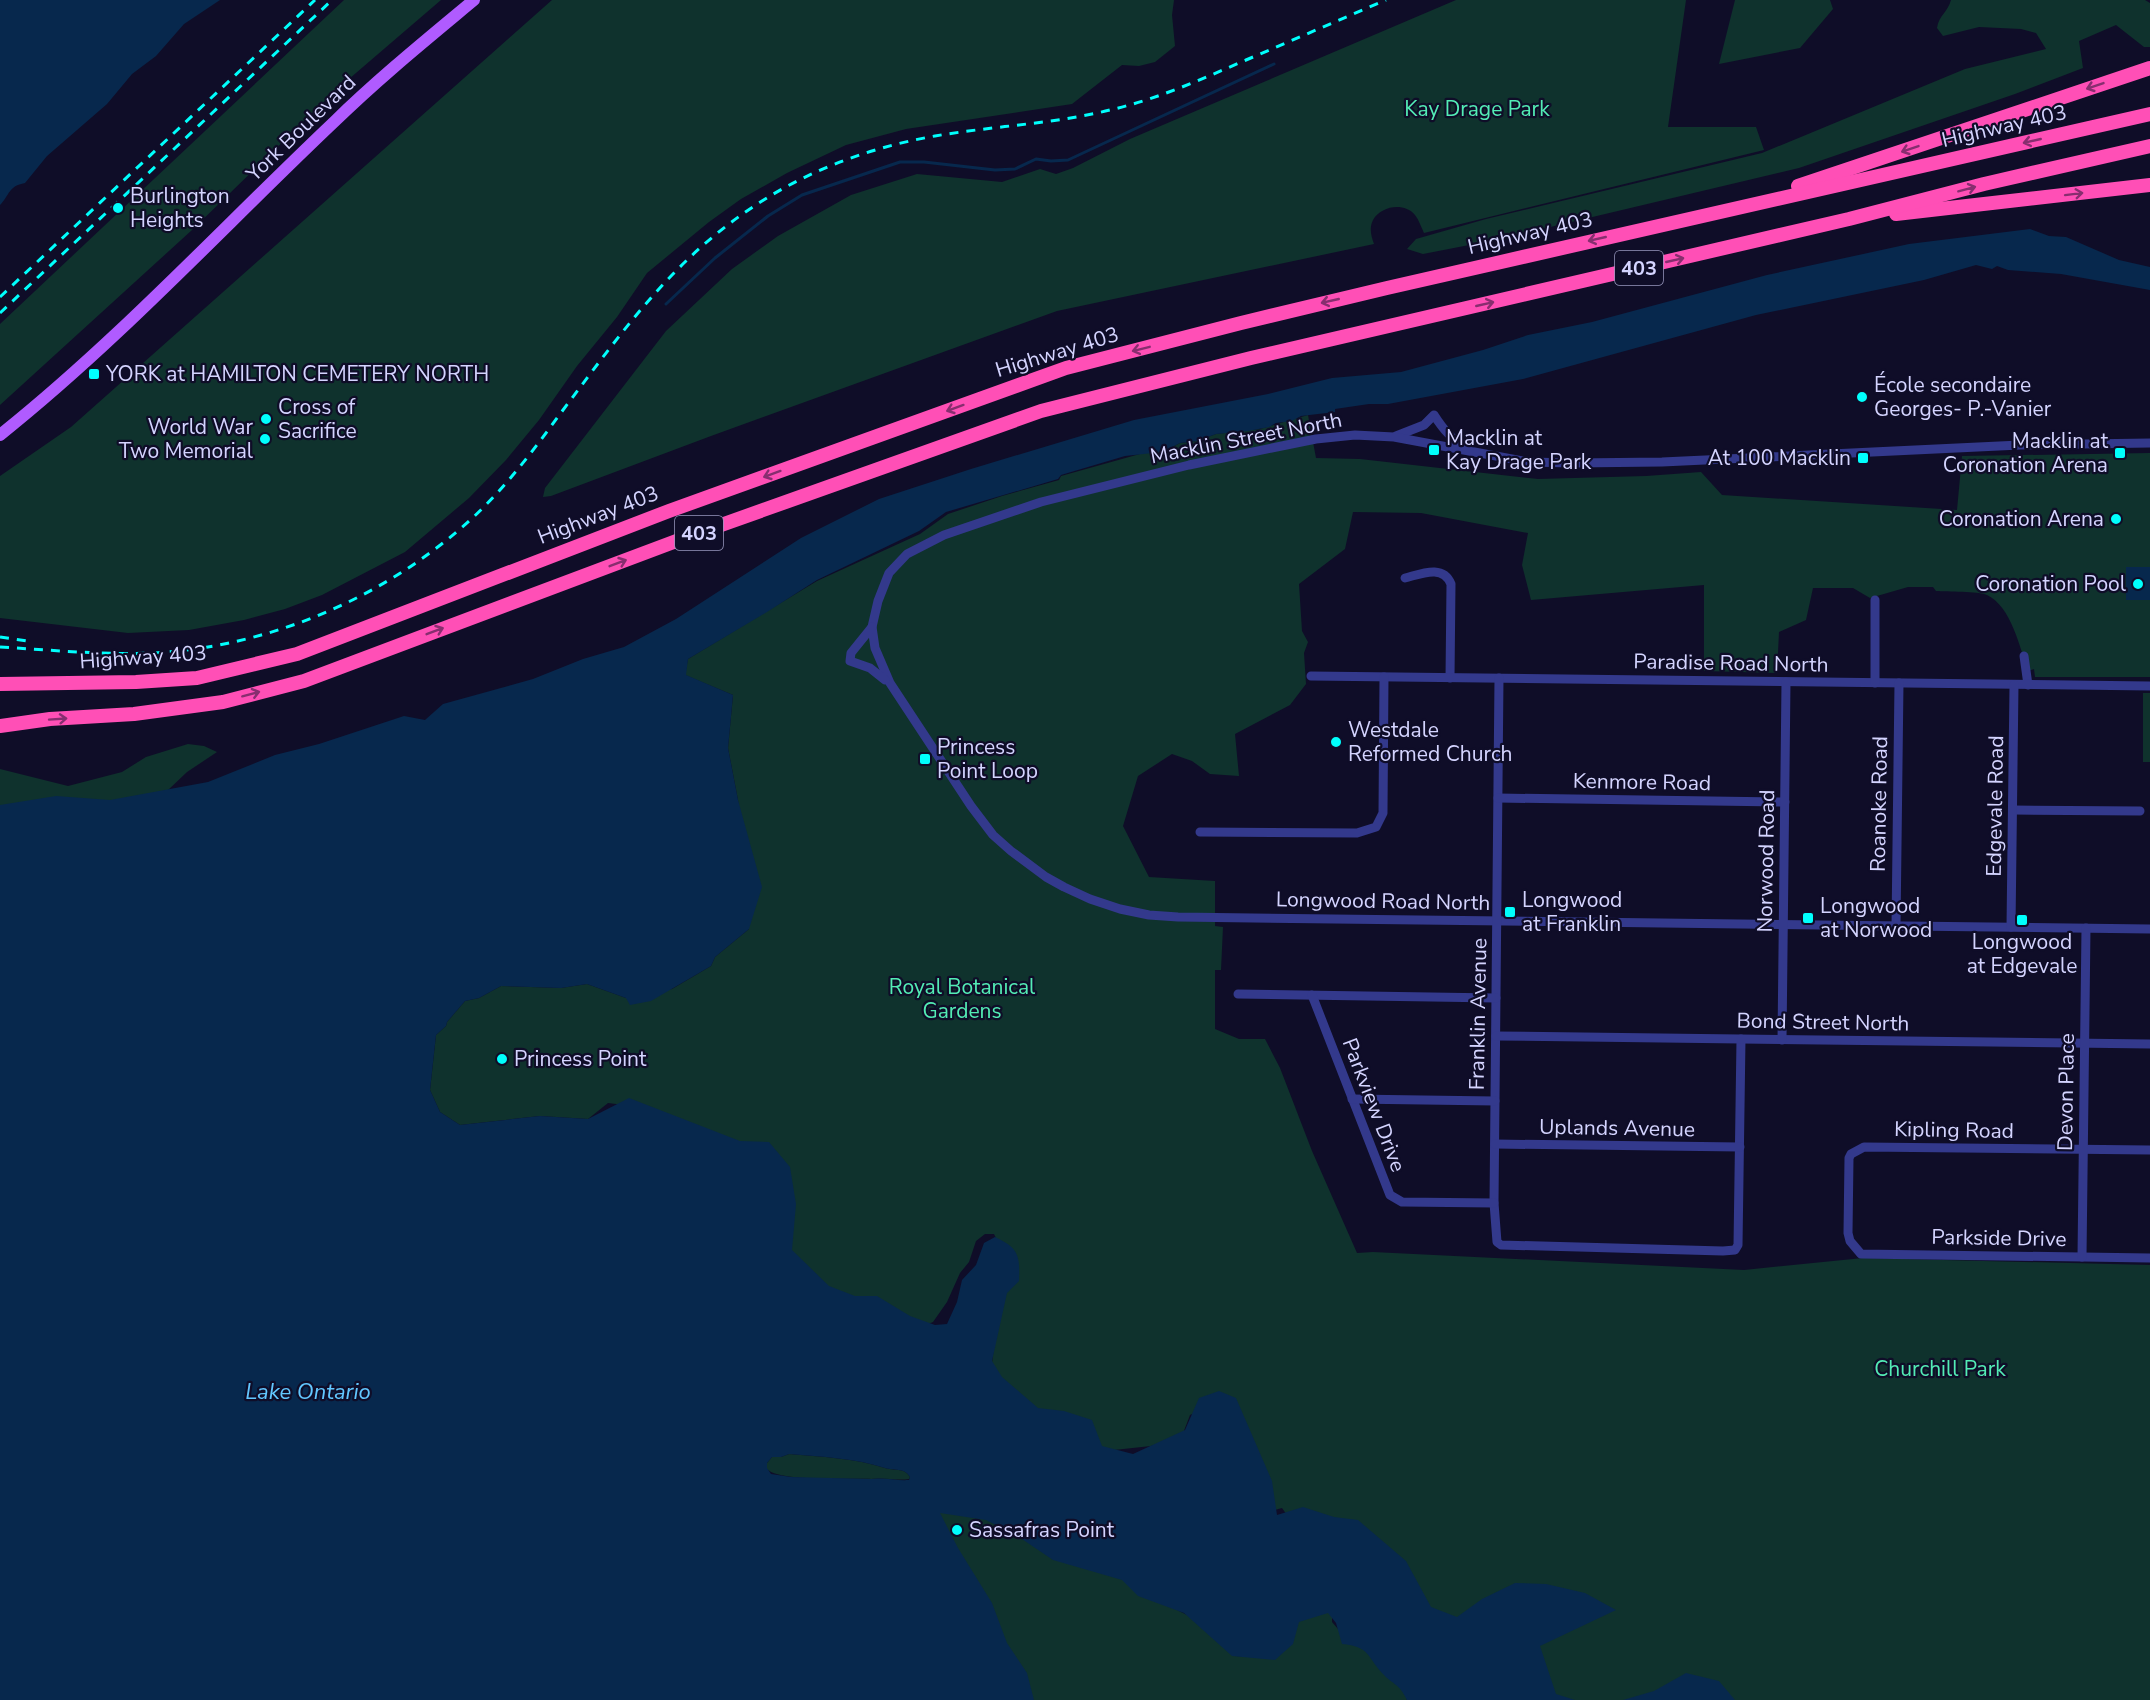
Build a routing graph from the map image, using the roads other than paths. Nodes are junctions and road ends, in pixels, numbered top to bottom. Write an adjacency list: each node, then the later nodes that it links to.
1 (474, 0): 8 (main road, York Boulevard)
2 (2150, 68): 6 (highway, one-way to 6)
3 (2150, 114): 6 (highway, Highway 403 / 403, one-way to 6)
4 (2150, 146): 7 (highway, 403, one-way to 4)
5 (2150, 185): 7 (highway, one-way to 5)
6 (1736, 207): 24 (highway, Highway 403 / 403, one-way to 24)
7 (1849, 219): 28 (highway, 403, one-way to 7)
8 (0, 435)
9 (1394, 437): 11 (street, Macklin Street North); 11 (street); 14 (street, Macklin Street North)
10 (2150, 443): 11 (street, Macklin Street North)
11 (1473, 452)
12 (1405, 578): 18 (street)
13 (1875, 600): 22 (street)
14 (873, 625): 21 (street, Longwood Road North); 21 (street)
15 (2024, 656): 26 (street)
16 (1311, 676): 17 (street, Paradise Road North)
17 (1384, 677): 18 (street, Paradise Road North); 33 (street)
18 (1450, 678): 19 (street, Paradise Road North)
19 (1499, 678): 20 (street, Paradise Road North); 29 (street, Franklin Avenue)
20 (1786, 682): 22 (street, Paradise Road North); 30 (street, Norwood Road)
21 (890, 683): 34 (street, Longwood Road North)
22 (1875, 683): 23 (street, Paradise Road North)
23 (1899, 683): 25 (street, Paradise Road North); 36 (street, Roanoke Road)
24 (0, 684)
25 (2014, 685): 26 (street, Paradise Road North); 31 (street, Edgevale Road)
26 (2028, 685): 27 (street, Paradise Road North)
27 (2150, 686)
28 (0, 726)
29 (1498, 798): 30 (street, Kenmore Road); 34 (street, Franklin Avenue)
30 (1785, 802): 35 (street, Norwood Road)
31 (2013, 810): 32 (street); 37 (street, Edgevale Road)
32 (2140, 811)
33 (1200, 832)
34 (1497, 921): 35 (street, Longwood Road North); 42 (street, Franklin Avenue)
35 (1784, 924): 36 (street, Longwood Road North); 45 (street, Norwood Road)
36 (1896, 926): 37 (street, Longwood Road North)
37 (2012, 927): 38 (street, Longwood Road North)
38 (2086, 928): 39 (street, Longwood Road North); 46 (street, Devon Place)
39 (2150, 929)
40 (1238, 994): 41 (street)
41 (1312, 995): 42 (street); 48 (street, Parkview Drive)
42 (1496, 998): 43 (street, Franklin Avenue)
43 (1496, 1036): 44 (street, Bond Street North); 49 (street, Franklin Avenue)
44 (1741, 1039): 45 (street, Bond Street North); 51 (street)
45 (1782, 1040): 46 (street, Bond Street North)
46 (2084, 1044): 47 (street, Bond Street North); 52 (street, Devon Place)
47 (2150, 1044)
48 (1352, 1099): 49 (street); 54 (street, Parkview Drive)
49 (1495, 1101): 50 (street, Franklin Avenue)
50 (1495, 1144): 51 (street, Uplands Avenue); 54 (street, Franklin Avenue)
51 (1740, 1147): 54 (street, Franklin Avenue)
52 (2083, 1150): 53 (street, Kipling Road); 55 (street, Kipling Road); 56 (street, Devon Place)
53 (2150, 1150)
54 (1494, 1203)
55 (1852, 1244): 56 (street, Parkside Drive)
56 (2082, 1257): 57 (street, Parkside Drive)
57 (2150, 1258)

